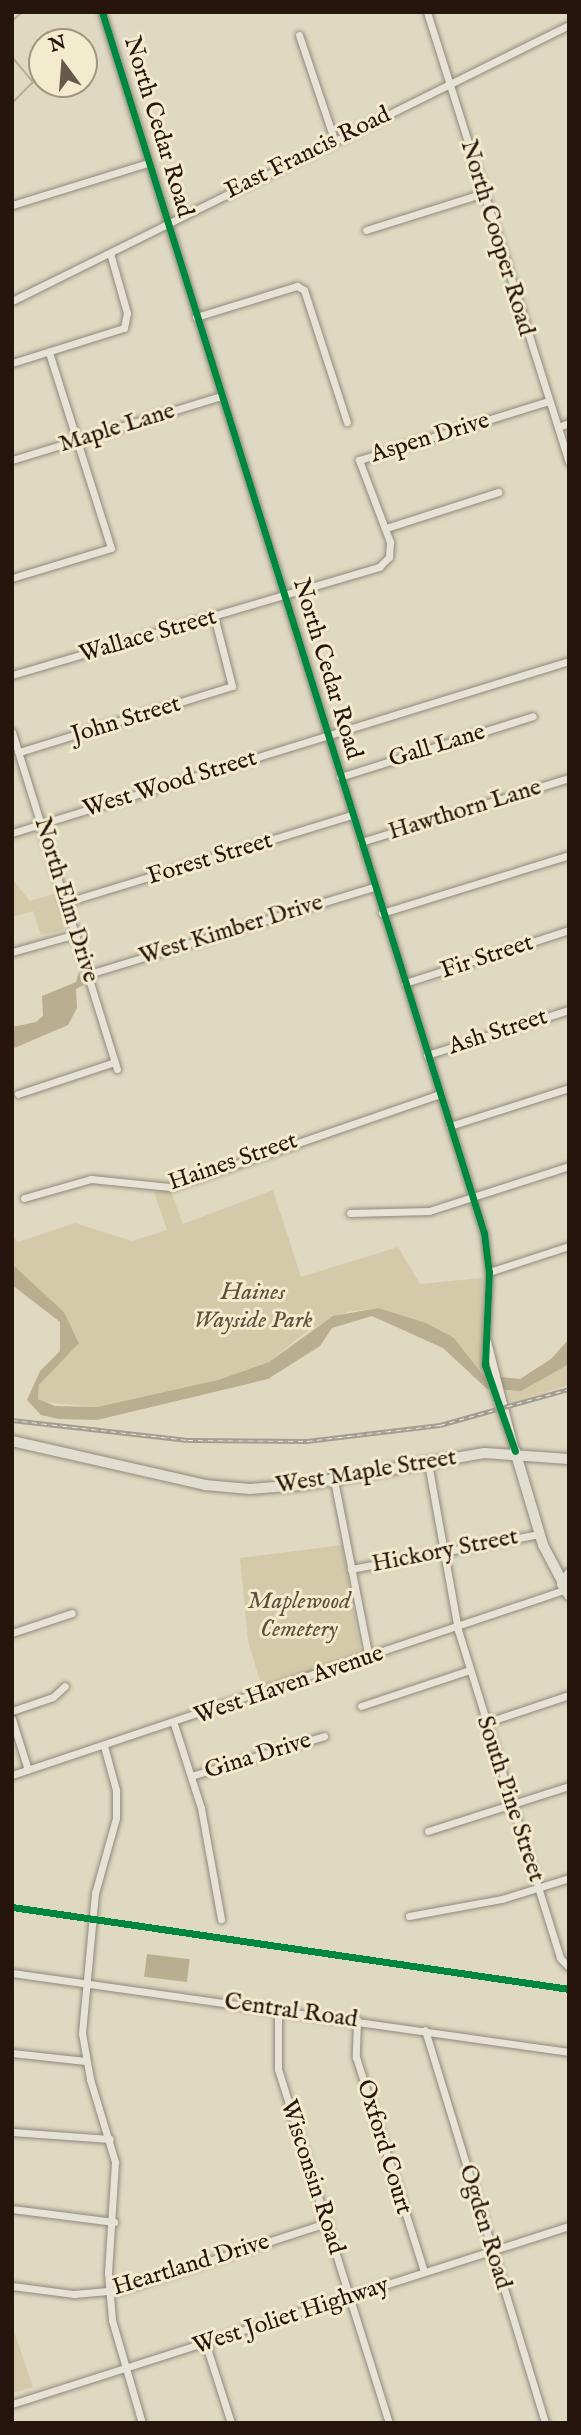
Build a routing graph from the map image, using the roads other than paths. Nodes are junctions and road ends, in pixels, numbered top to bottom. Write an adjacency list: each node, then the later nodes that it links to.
1 (102, 12): 7 (street, North Cedar Road)
2 (428, 12): 5 (street, North Cooper Road)
3 (569, 25): 5 (street, East Francis Road)
4 (299, 35): 6 (street)
5 (450, 83): 6 (street, East Francis Road); 8 (street, North Cooper Road)
6 (334, 139): 10 (street, East Francis Road)
7 (148, 163): 9 (street); 10 (street, North Cedar Road)
8 (484, 193): 11 (street); 18 (street, North Cooper Road)
9 (12, 205)
10 (167, 224): 12 (street, East Francis Road); 14 (street, North Cedar Road)
11 (366, 230)
12 (110, 253): 13 (street, East Francis Road); 15 (street)
13 (12, 301)
14 (196, 317): 17 (street, North Cedar Road); 19 (street)
15 (49, 352): 16 (street); 22 (street)
16 (12, 363)
17 (221, 396): 22 (street, Maple Lane); 28 (street, North Cedar Road)
18 (548, 401): 21 (street, North Cooper Road); 26 (street, Aspen Drive)
19 (347, 422)
20 (569, 423): 21 (street)
21 (558, 427): 24 (street, North Cooper Road)
22 (79, 440): 23 (street, Maple Lane); 27 (street)
23 (12, 460)
24 (569, 462)
25 (498, 492): 26 (street)
26 (386, 528): 28 (street, Aspen Drive)
27 (12, 578)
28 (284, 595): 29 (street, Wallace Street); 34 (street, North Cedar Road)
29 (214, 616): 31 (street, Wallace Street); 35 (street, John Street)
30 (569, 661): 34 (street, West Wood Street)
31 (12, 675)
32 (533, 716): 36 (street, Gall Lane)
33 (12, 732): 35 (street, North Elm Drive)
34 (327, 733): 36 (street, North Cedar Road); 39 (street, West Wood Street)
35 (19, 752): 39 (street, North Elm Drive)
36 (340, 777): 38 (street, North Cedar Road)
37 (569, 778): 41 (street, Hawthorn Lane)
38 (352, 815): 41 (street, North Cedar Road); 44 (street, Forest Street)
39 (42, 824): 40 (street, West Wood Street); 44 (street, North Elm Drive)
40 (12, 832)
41 (361, 842): 43 (street, North Cedar Road)
42 (569, 855): 45 (street)
43 (374, 887): 45 (street, North Cedar Road); 49 (street, West Kimber Drive)
44 (67, 902): 47 (street, North Elm Drive)
45 (382, 913): 50 (street, North Cedar Road)
46 (569, 930): 50 (street, Fir Street)
47 (76, 933): 48 (street); 49 (street, North Elm Drive)
48 (12, 952)
49 (89, 974): 54 (street, North Elm Drive)
50 (405, 983): 52 (street, North Cedar Road)
51 (569, 1010): 52 (street, Ash Street)
52 (427, 1055): 55 (street, North Cedar Road)
53 (569, 1088): 56 (street)
54 (18, 1094)
55 (440, 1094): 56 (street, North Cedar Road); 59 (street, Haines Street)
56 (450, 1126): 58 (street, North Cedar Road)
57 (569, 1166): 58 (street)
58 (472, 1196): 60 (street); 62 (street, North Cedar Road)
59 (24, 1198)
60 (350, 1213)
61 (569, 1246): 62 (street)
62 (489, 1272): 64 (street, North Cedar Road)
63 (12, 1441): 67 (main road, West Maple Street)
64 (514, 1451): 65 (main road, West Maple Street); 66 (main road, West Maple Street); 68 (main road, North Cedar Road)
65 (569, 1459)
66 (428, 1464): 67 (main road, West Maple Street); 69 (street, South Pine Street)
67 (334, 1480): 70 (street)
68 (539, 1534): 69 (street, Hickory Street); 71 (main road, North Cedar Road)
69 (442, 1552): 70 (street, Hickory Street); 73 (street, South Pine Street)
70 (351, 1569): 75 (street)
71 (567, 1583): 73 (street, West Haven Avenue)
72 (72, 1613): 74 (street)
73 (458, 1630): 75 (street, West Haven Avenue); 76 (street, South Pine Street)
74 (12, 1633)
75 (369, 1658): 83 (street, West Haven Avenue)
76 (470, 1670): 79 (street); 82 (street, South Pine Street)
77 (65, 1686): 80 (street)
78 (569, 1695): 82 (street)
79 (360, 1706)
80 (12, 1711)
81 (12, 1719): 86 (street)
82 (485, 1723): 90 (street, South Pine Street)
83 (174, 1724): 85 (street, West Haven Avenue); 88 (street)
84 (324, 1735): 88 (street, Gina Drive)
85 (104, 1746): 86 (street, West Haven Avenue); 98 (street)
86 (28, 1770): 87 (street, West Haven Avenue)
87 (12, 1775)
88 (191, 1776): 95 (street)
89 (569, 1787): 90 (street)
90 (513, 1806): 91 (street); 93 (street, South Pine Street)
91 (428, 1831)
92 (569, 1878): 93 (street)
93 (538, 1888): 94 (street); 96 (street, South Pine Street)
94 (409, 1916)
95 (221, 1919)
96 (567, 1966)
97 (12, 1973): 98 (street, Central Road)
98 (83, 1983): 99 (street, Central Road); 104 (street)
99 (278, 2010): 100 (street, Central Road); 109 (street, Wisconsin Road)
100 (357, 2020): 101 (street, Central Road); 112 (street, Oxford Court)
101 (425, 2031): 102 (street, Central Road); 111 (street, Ogden Road)
102 (569, 2052)
103 (12, 2053): 104 (street)
104 (86, 2061): 106 (street)
105 (12, 2132): 106 (street)
106 (110, 2139): 108 (street)
107 (12, 2209): 108 (street)
108 (114, 2222): 114 (street)
109 (327, 2223): 114 (street, Heartland Drive); 115 (street, Wisconsin Road)
110 (569, 2227): 111 (street, West Joliet Highway)
111 (492, 2250): 112 (street, West Joliet Highway); 122 (street, Ogden Road)
112 (424, 2273): 115 (street, West Joliet Highway)
113 (12, 2286): 114 (street, Heartland Drive)
114 (108, 2292): 117 (street)
115 (350, 2297): 116 (street, West Joliet Highway); 121 (street, Wisconsin Road)
116 (206, 2345): 117 (street, West Joliet Highway); 120 (street)
117 (126, 2369): 118 (street, West Joliet Highway); 119 (street)
118 (12, 2404)
119 (142, 2423)
120 (230, 2423)
121 (388, 2423)
122 (545, 2423)

